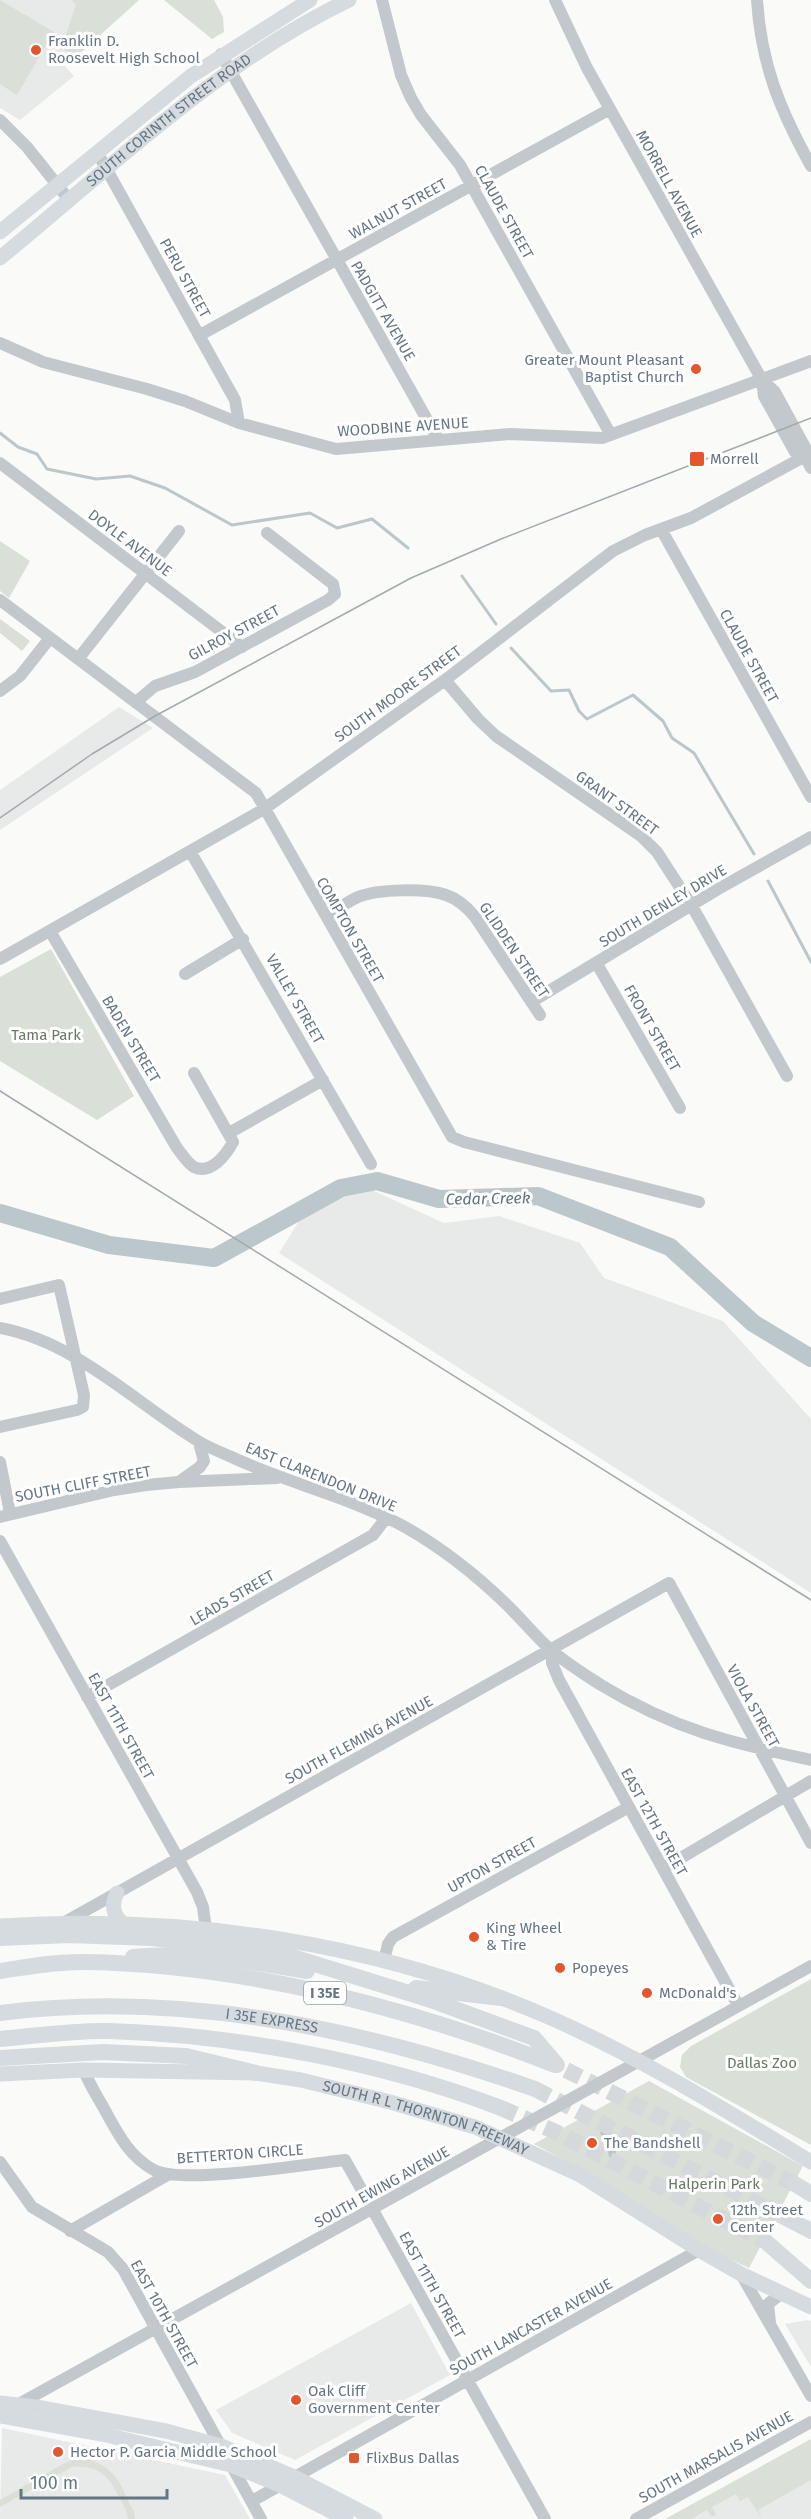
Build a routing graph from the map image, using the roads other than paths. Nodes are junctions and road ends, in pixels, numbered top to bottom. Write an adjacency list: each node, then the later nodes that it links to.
1 (310, 0): 6 (main road, SOUTH CORINTH STREET ROAD)
2 (382, 0): 14 (street, CLAUDE STREET)
3 (555, 0): 8 (street, MORRELL AVENUE)
4 (757, 0): 11 (street)
5 (342, 2): 7 (main road, SOUTH CORINTH STREET ROAD)
6 (221, 54): 7 (street, PADGITT AVENUE); 10 (main road, SOUTH CORINTH STREET ROAD)
7 (231, 72): 12 (main road, SOUTH CORINTH STREET ROAD); 18 (street, PADGITT AVENUE)
8 (610, 109): 14 (street, WALNUT STREET); 22 (street, MORRELL AVENUE)
9 (0, 120): 13 (street)
10 (97, 152): 12 (street, PERU STREET); 13 (main road, SOUTH CORINTH STREET ROAD)
11 (811, 166)
12 (108, 169): 15 (main road, SOUTH CORINTH STREET ROAD); 19 (street, PERU STREET)
13 (57, 184): 15 (street); 16 (main road, SOUTH CORINTH STREET ROAD)
14 (472, 185): 18 (street, WALNUT STREET); 24 (street, CLAUDE STREET)
15 (70, 201): 17 (main road, SOUTH CORINTH STREET ROAD)
16 (0, 232)
17 (0, 258)
18 (336, 260): 19 (street, WALNUT STREET); 25 (street, PADGITT AVENUE)
19 (200, 336): 23 (street, PERU STREET)
20 (0, 343): 23 (street, WOODBINE AVENUE)
21 (811, 361): 22 (street, WOODBINE AVENUE)
22 (762, 380): 24 (street, WOODBINE AVENUE); 26 (street, MORRELL AVENUE)
23 (239, 423): 25 (street, WOODBINE AVENUE)
24 (611, 435): 25 (street, WOODBINE AVENUE)
25 (438, 439)
26 (808, 454): 28 (street, MORRELL AVENUE); 29 (street, SOUTH MOORE STREET)
27 (0, 463): 32 (street, DOYLE AVENUE)
28 (811, 468)
29 (661, 530): 37 (street, SOUTH MOORE STREET); 40 (street, CLAUDE STREET)
30 (179, 531): 32 (street)
31 (267, 533): 35 (street, GILROY STREET)
32 (147, 574): 35 (street, DOYLE AVENUE); 36 (street)
33 (0, 600): 34 (street, COMPTON STREET)
34 (50, 638): 36 (street, COMPTON STREET); 38 (street)
35 (242, 647): 39 (street, GILROY STREET)
36 (78, 659): 39 (street, COMPTON STREET)
37 (445, 680): 41 (street, SOUTH MOORE STREET); 44 (street, GRANT STREET)
38 (0, 691)
39 (137, 701): 41 (street, COMPTON STREET)
40 (811, 797)
41 (264, 808): 43 (street, SOUTH MOORE STREET); 45 (street, COMPTON STREET)
42 (811, 837): 44 (street, SOUTH DENLEY DRIVE)
43 (190, 850): 46 (street, SOUTH MOORE STREET); 47 (street, VALLEY STREET)
44 (692, 906): 49 (street, SOUTH DENLEY DRIVE); 54 (street, GRANT STREET)
45 (326, 916): 51 (street, GLIDDEN STREET); 59 (street, COMPTON STREET)
46 (50, 931): 48 (street, SOUTH MOORE STREET); 57 (street, BADEN STREET)
47 (243, 939): 50 (street); 55 (street, VALLEY STREET)
48 (0, 959)
49 (597, 964): 51 (street, SOUTH DENLEY DRIVE); 56 (street, FRONT STREET)
50 (185, 974)
51 (531, 1002): 52 (street, GLIDDEN STREET)
52 (540, 1015)
53 (194, 1073): 57 (street)
54 (787, 1076)
55 (323, 1080): 57 (street); 58 (street, VALLEY STREET)
56 (680, 1108)
57 (231, 1137)
58 (371, 1164)
59 (699, 1202)
60 (0, 1299): 62 (street)
61 (0, 1328): 62 (street, EAST CLARENDON DRIVE)
62 (76, 1358): 63 (street); 64 (street, EAST CLARENDON DRIVE)
63 (0, 1427)
64 (200, 1443): 66 (street, EAST CLARENDON DRIVE); 67 (street)
65 (0, 1462): 68 (street)
66 (280, 1478): 67 (street, SOUTH CLIFF STREET); 69 (street, EAST CLARENDON DRIVE)
67 (179, 1482): 68 (street, SOUTH CLIFF STREET)
68 (5, 1515)
69 (386, 1518): 72 (street, EAST CLARENDON DRIVE); 73 (street, LEADS STREET)
70 (0, 1540): 73 (street, EAST 11TH STREET)
71 (669, 1583): 72 (street, SOUTH FLEMING AVENUE); 74 (street, VIOLA STREET)
72 (552, 1650): 74 (street, EAST CLARENDON DRIVE); 78 (street, EAST 12TH STREET); 80 (street, SOUTH FLEMING AVENUE)
73 (87, 1697): 80 (street, EAST 11TH STREET)
74 (759, 1749): 75 (street, EAST CLARENDON DRIVE); 77 (street, VIOLA STREET)
75 (811, 1761)
76 (811, 1781): 77 (street)
77 (786, 1797): 79 (street, VIOLA STREET); 81 (street)
78 (628, 1807): 81 (street, EAST 12TH STREET); 88 (street, UPTON STREET)
79 (811, 1843)
80 (177, 1858): 82 (street, SOUTH FLEMING AVENUE); 86 (street, EAST 11TH STREET)
81 (664, 1868): 93 (street, EAST 12TH STREET)
82 (117, 1893): 83 (street, SOUTH FLEMING AVENUE); 85 (main road)
83 (65, 1922): 84 (main road); 85 (main road)
84 (0, 1926)
85 (126, 1926): 86 (main road)
86 (206, 1930): 88 (main road)
87 (0, 1938): 89 (highway, I 35E)
88 (384, 1961): 92 (main road)
89 (84, 1962): 91 (highway, I 35E); 92 (highway)
90 (811, 1966): 93 (street, SOUTH EWING AVENUE)
91 (0, 1971)
92 (501, 1998): 97 (main road)
93 (738, 2005): 97 (street, SOUTH EWING AVENUE)
94 (0, 2013): 101 (highway, I 35E EXPRESS)
95 (0, 2039): 102 (highway, SOUTH R L THORNTON FREEWAY)
96 (0, 2058): 99 (highway)
97 (639, 2061): 103 (street, SOUTH EWING AVENUE); 106 (main road)
98 (84, 2070): 99 (main road, SOUTH R L THORNTON FREEWAY); 100 (main road, SOUTH R L THORNTON FREEWAY); 107 (street, BETTERTON CIRCLE)
99 (256, 2073): 103 (main road, SOUTH R L THORNTON FREEWAY)
100 (0, 2074)
101 (535, 2089)
102 (501, 2108)
103 (501, 2137): 110 (street, SOUTH EWING AVENUE); 114 (main road, SOUTH R L THORNTON FREEWAY)
104 (345, 2160): 107 (street, BETTERTON CIRCLE); 110 (street, EAST 11TH STREET)
105 (0, 2162): 112 (street, EAST 10TH STREET)
106 (811, 2162)
107 (169, 2174): 112 (street)
108 (795, 2184): 109 (highway)
109 (811, 2194)
110 (373, 2209): 121 (street, SOUTH EWING AVENUE); 122 (street, EAST 11TH STREET)
111 (780, 2215): 113 (highway)
112 (70, 2231): 121 (street, EAST 10TH STREET)
113 (811, 2231)
114 (699, 2250): 116 (main road, SOUTH R L THORNTON FREEWAY); 122 (street, SOUTH LANCASTER AVENUE)
115 (811, 2266): 117 (highway)
116 (741, 2274): 118 (main road, SOUTH R L THORNTON FREEWAY); 120 (street)
117 (811, 2281)
118 (782, 2293): 119 (main road, SOUTH R L THORNTON FREEWAY); 120 (street)
119 (811, 2307)
120 (771, 2324): 123 (street)
121 (156, 2329): 125 (street, SOUTH EWING AVENUE); 129 (street, EAST 10TH STREET)
122 (467, 2380): 131 (street, SOUTH LANCASTER AVENUE); 137 (street, EAST 11TH STREET)
123 (811, 2396)
124 (0, 2403): 125 (main road)
125 (19, 2404): 126 (street, SOUTH EWING AVENUE); 128 (main road)
126 (0, 2415): 128 (main road)
127 (811, 2422): 138 (street, SOUTH MARSALIS AVENUE)
128 (103, 2426): 129 (main road); 130 (main road)
129 (220, 2446): 130 (street, EAST 10TH STREET); 131 (main road)
130 (231, 2464): 132 (main road); 133 (street, EAST 10TH STREET)
131 (294, 2477): 132 (street, SOUTH LANCASTER AVENUE); 136 (main road)
132 (280, 2485): 133 (street, SOUTH LANCASTER AVENUE); 135 (main road)
133 (252, 2501): 134 (street, EAST 10TH STREET)
134 (261, 2519)
135 (346, 2519)
136 (375, 2519)
137 (545, 2519)
138 (636, 2519)

